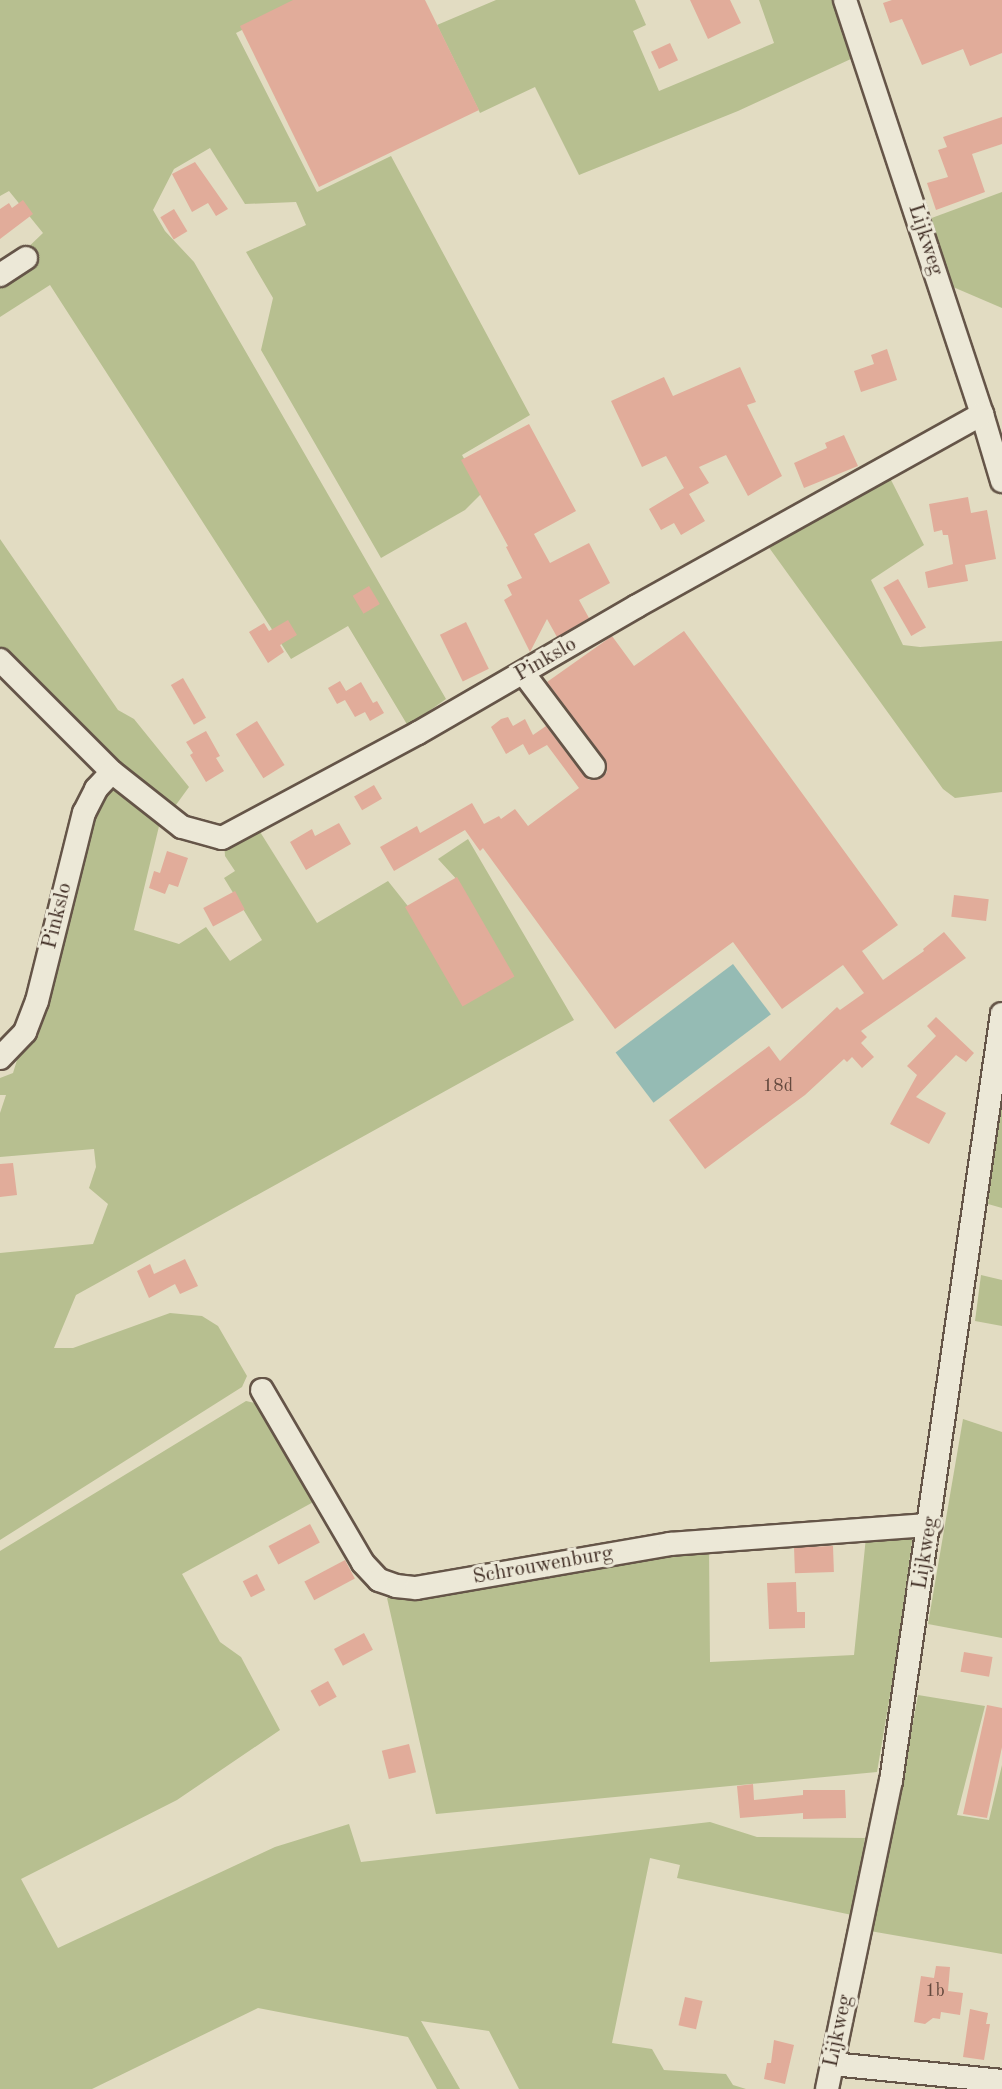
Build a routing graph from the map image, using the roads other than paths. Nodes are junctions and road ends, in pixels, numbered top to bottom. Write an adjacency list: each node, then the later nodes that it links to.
1 (845, 0): 4 (street, Lijkweg)
2 (27, 258): 3 (street)
3 (0, 275)
4 (982, 414): 5 (street, Lijkweg); 7 (street, Pinkslo)
5 (1002, 481)
6 (0, 660): 9 (street, Pinkslo)
7 (524, 674): 8 (street); 9 (street, Pinkslo)
8 (594, 767)
9 (112, 771): 11 (street, Pinkslo)
10 (1002, 1014): 13 (street, Lijkweg)
11 (0, 1058)
12 (262, 1390): 13 (street, Schrouwenburg)
13 (930, 1525): 14 (street, Lijkweg)
14 (832, 2064): 15 (street); 16 (street, Lijkweg)
15 (1002, 2081)
16 (827, 2089)

